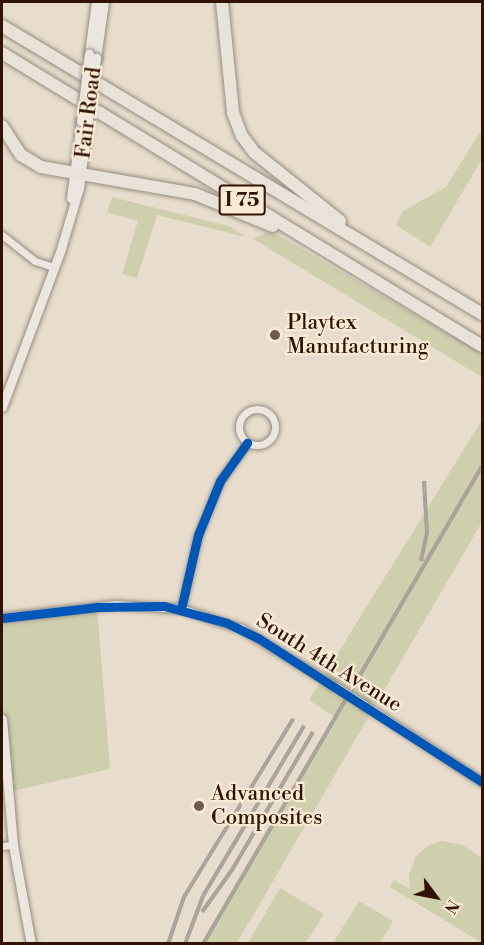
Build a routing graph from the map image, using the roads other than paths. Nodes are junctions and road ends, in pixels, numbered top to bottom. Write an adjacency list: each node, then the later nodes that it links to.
1 (96, 2): 6 (main road, Fair Road)
2 (104, 2): 6 (main road, Fair Road)
3 (222, 2): 11 (highway)
4 (2, 26): 11 (highway, I 75)
5 (2, 53): 12 (highway, I 75)
6 (92, 55): 8 (main road, Fair Road, bridge)
7 (2, 126): 8 (highway)
8 (78, 173): 10 (main road, Fair Road); 12 (highway)
9 (2, 235): 10 (street)
10 (54, 267): 15 (main road, Fair Road)
11 (417, 275): 13 (highway, I 75)
12 (382, 285): 14 (highway, I 75)
13 (483, 314)
14 (483, 346)
15 (2, 407)
16 (247, 443): 16 (street); 17 (street)
17 (181, 609): 18 (street, South 4th Avenue); 20 (street, South 4th Avenue, bridge)
18 (2, 618)
19 (2, 719): 21 (main road)
20 (483, 782)
21 (14, 844): 22 (street); 23 (main road)
22 (2, 846)
23 (31, 944)

